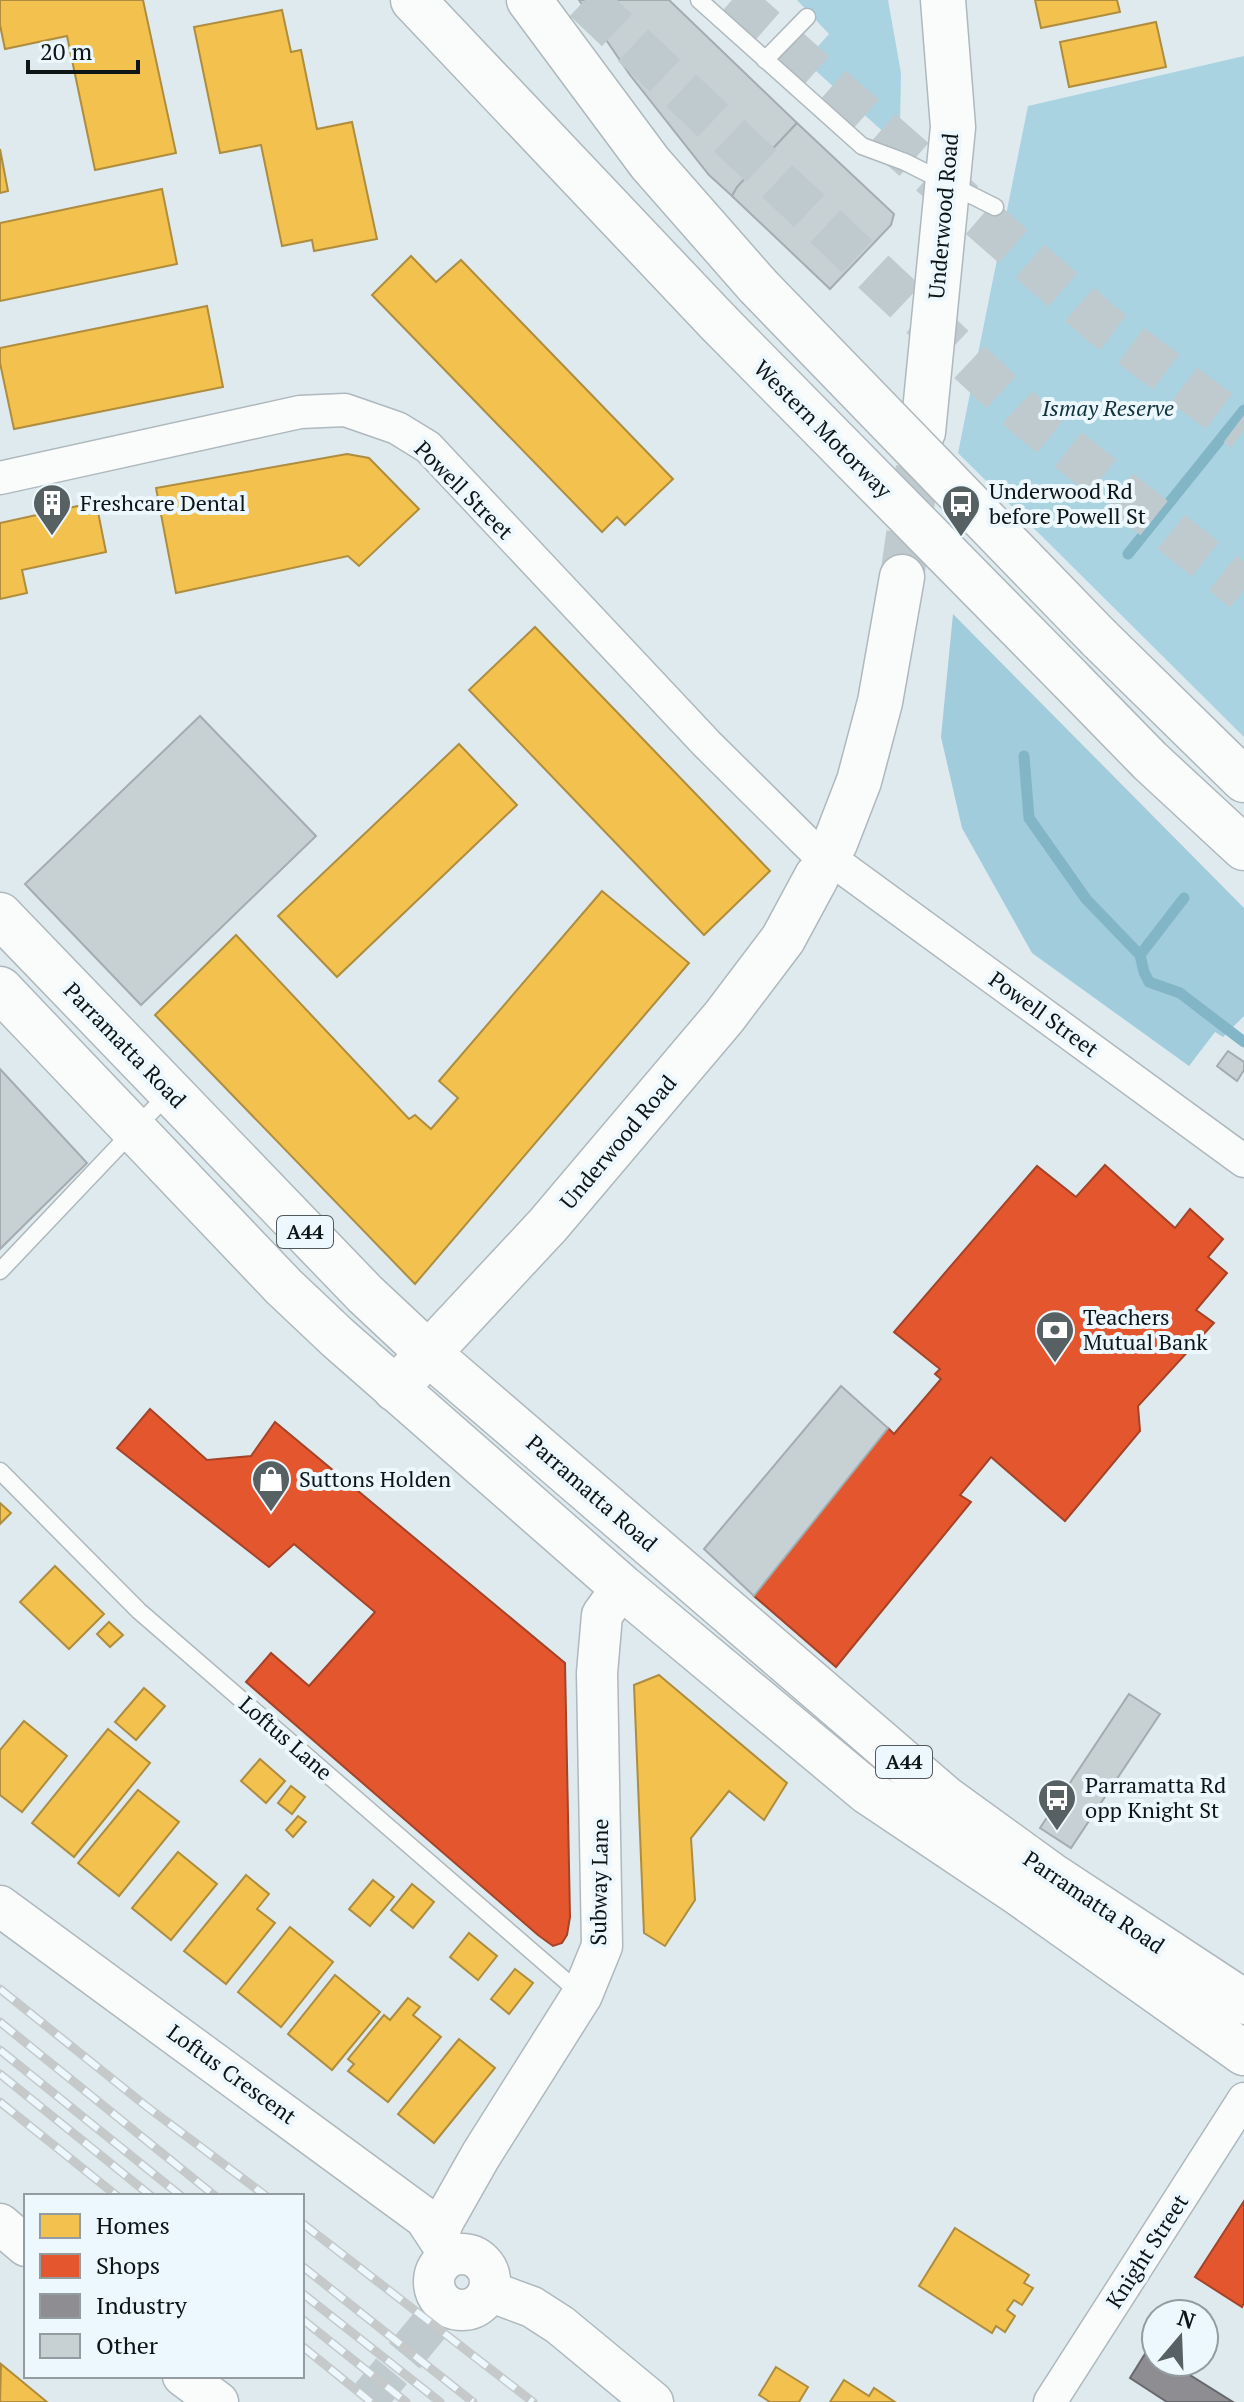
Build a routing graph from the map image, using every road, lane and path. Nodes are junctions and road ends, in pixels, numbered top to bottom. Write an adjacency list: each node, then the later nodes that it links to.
1 (413, 0): 13 (main road, Western Motorway, bridge)
2 (529, 0): 12 (main road, bridge)
3 (699, 0): 6 (lane)
4 (943, 0): 7 (main road, Underwood Road)
5 (807, 17): 6 (lane)
6 (765, 60): 7 (lane)
7 (949, 185): 8 (lane); 9 (main road, Underwood Road)
8 (995, 207)
9 (923, 432)
10 (0, 478): 14 (street, Powell Street)
11 (902, 577): 14 (main road, Underwood Road)
12 (1244, 780)
13 (1244, 848)
14 (827, 859): 19 (street, Powell Street); 21 (main road, Underwood Road)
15 (0, 915): 17 (main road, Parramatta Road / A44)
16 (0, 989): 18 (main road, Parramatta Road / A44)
17 (171, 1091): 18 (lane); 21 (main road, Parramatta Road / A44)
18 (132, 1129): 20 (lane); 22 (main road, Parramatta Road / A44)
19 (1244, 1161)
20 (0, 1271)
21 (428, 1353): 22 (main road, Underwood Road); 27 (main road, Parramatta Road / A44)
22 (395, 1389): 24 (main road, Parramatta Road / A44)
23 (0, 1471): 26 (lane, Loftus Lane)
24 (622, 1587): 26 (street, Subway Lane); 28 (main road, Parramatta Road / A44)
25 (0, 1906): 32 (street, Loftus Crescent)
26 (582, 1995): 32 (street, Subway Lane)
27 (1244, 2002)
28 (1244, 2053)
29 (1244, 2099): 37 (street, Knight Street)
30 (0, 2224): 31 (street)
31 (24, 2244)
32 (444, 2246): 33 (street); 33 (street)
33 (489, 2291): 36 (street)
34 (186, 2378): 35 (street)
35 (218, 2402)
36 (653, 2402)
37 (1050, 2402)

